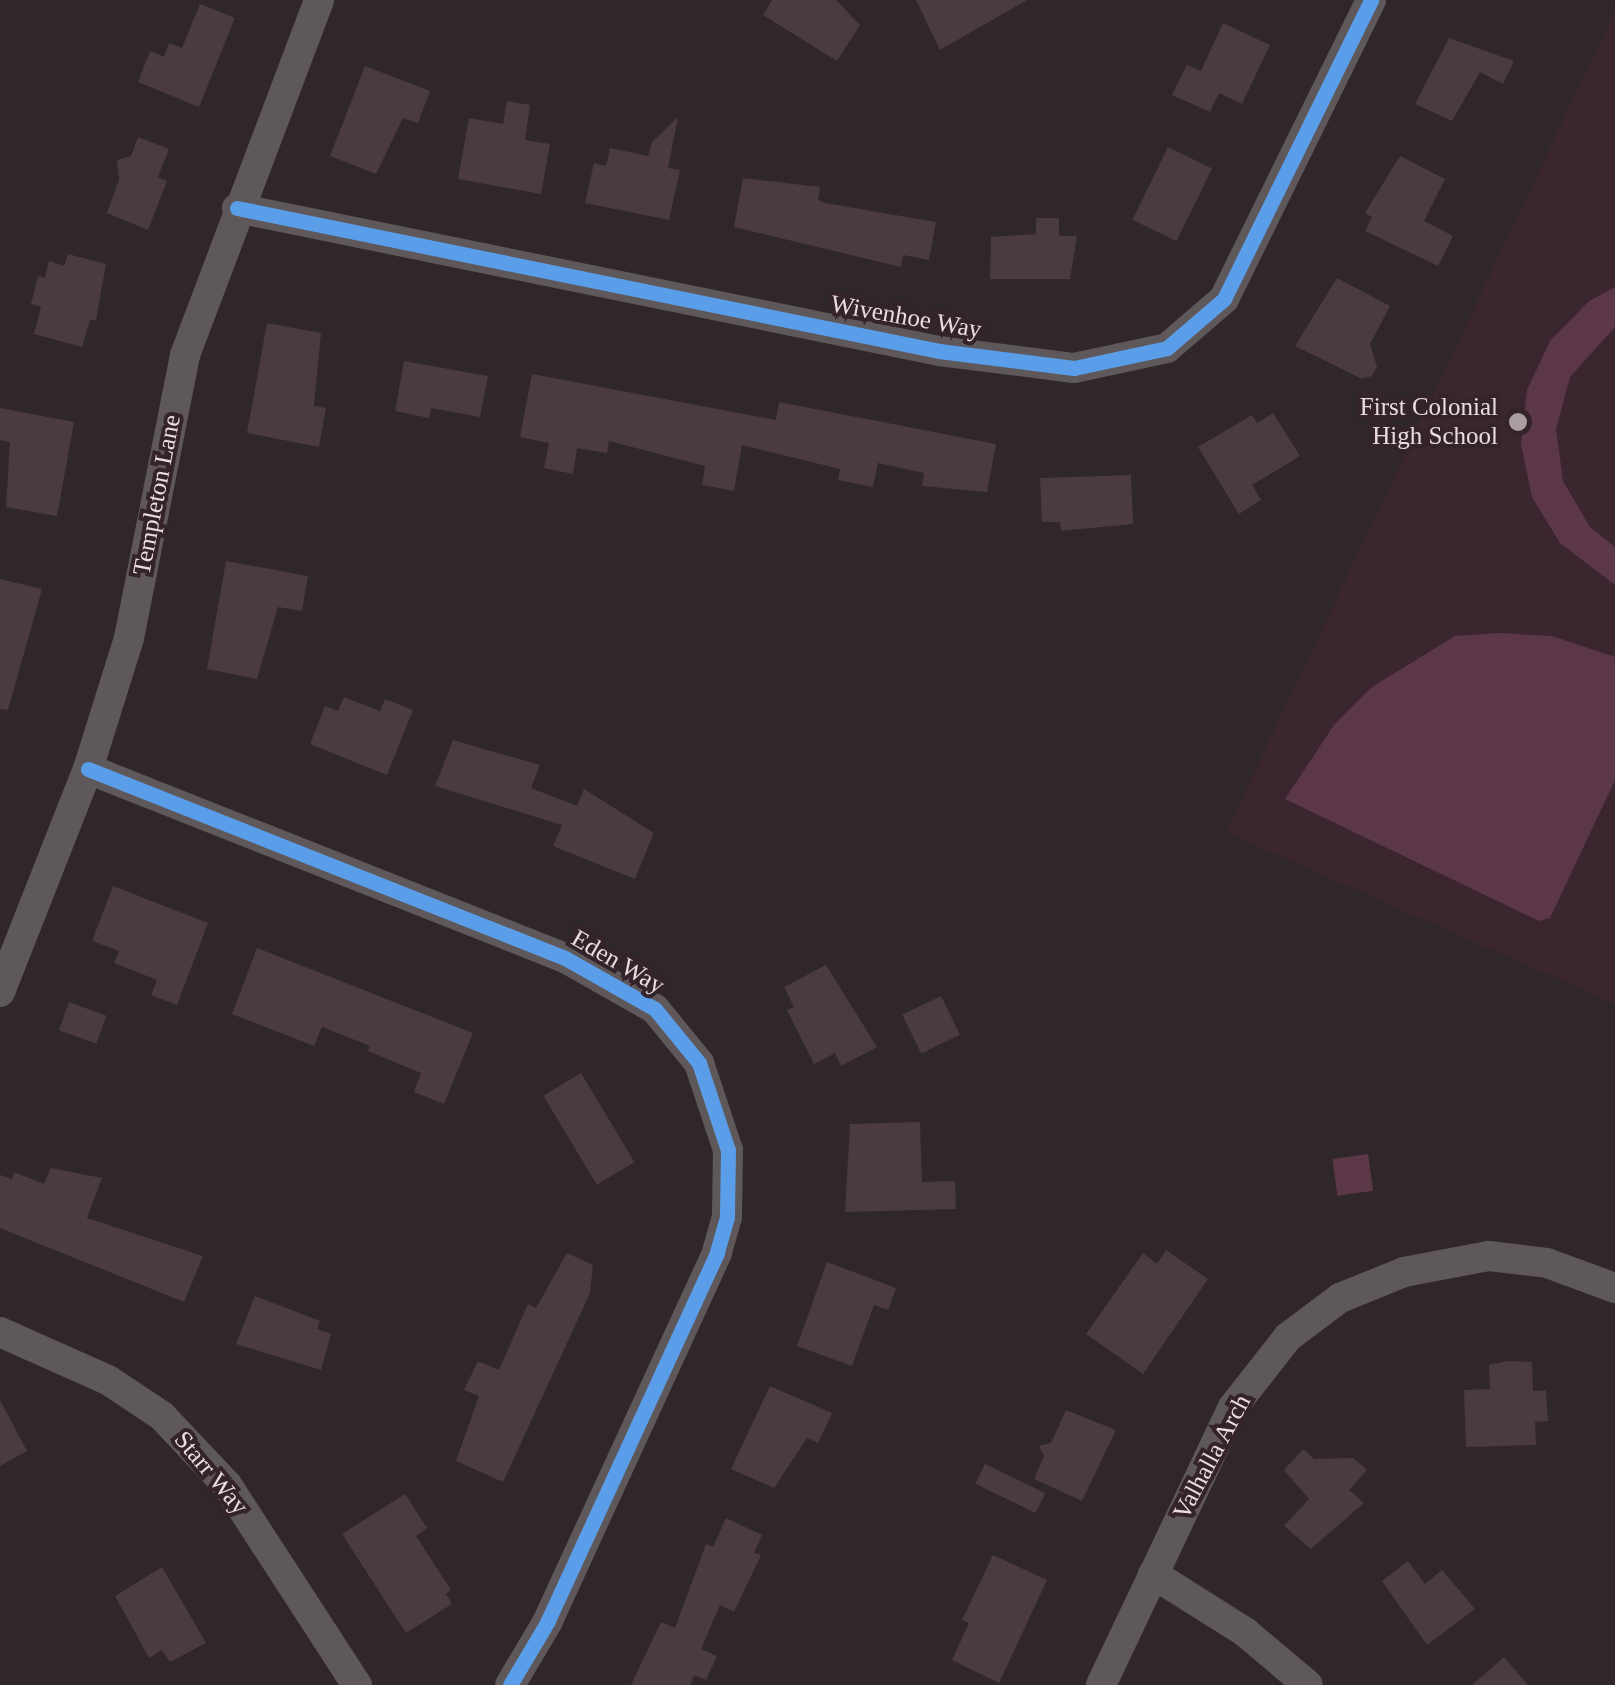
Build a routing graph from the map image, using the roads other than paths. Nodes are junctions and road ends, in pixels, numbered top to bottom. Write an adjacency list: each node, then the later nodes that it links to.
1 (319, 0): 3 (street, Templeton Lane)
2 (1371, 0): 3 (street, Wivenhoe Way)
3 (237, 208): 4 (street, Templeton Lane)
4 (88, 768): 5 (street, Templeton Lane); 10 (street, Eden Way)
5 (0, 992)
6 (1615, 1288): 8 (street, Valhalla Arch)
7 (0, 1332): 9 (street, Starr Way)
8 (1153, 1574): 11 (street, Valhalla Arch); 12 (street)
9 (357, 1685)
10 (510, 1685)
11 (1102, 1685)
12 (1308, 1685)

